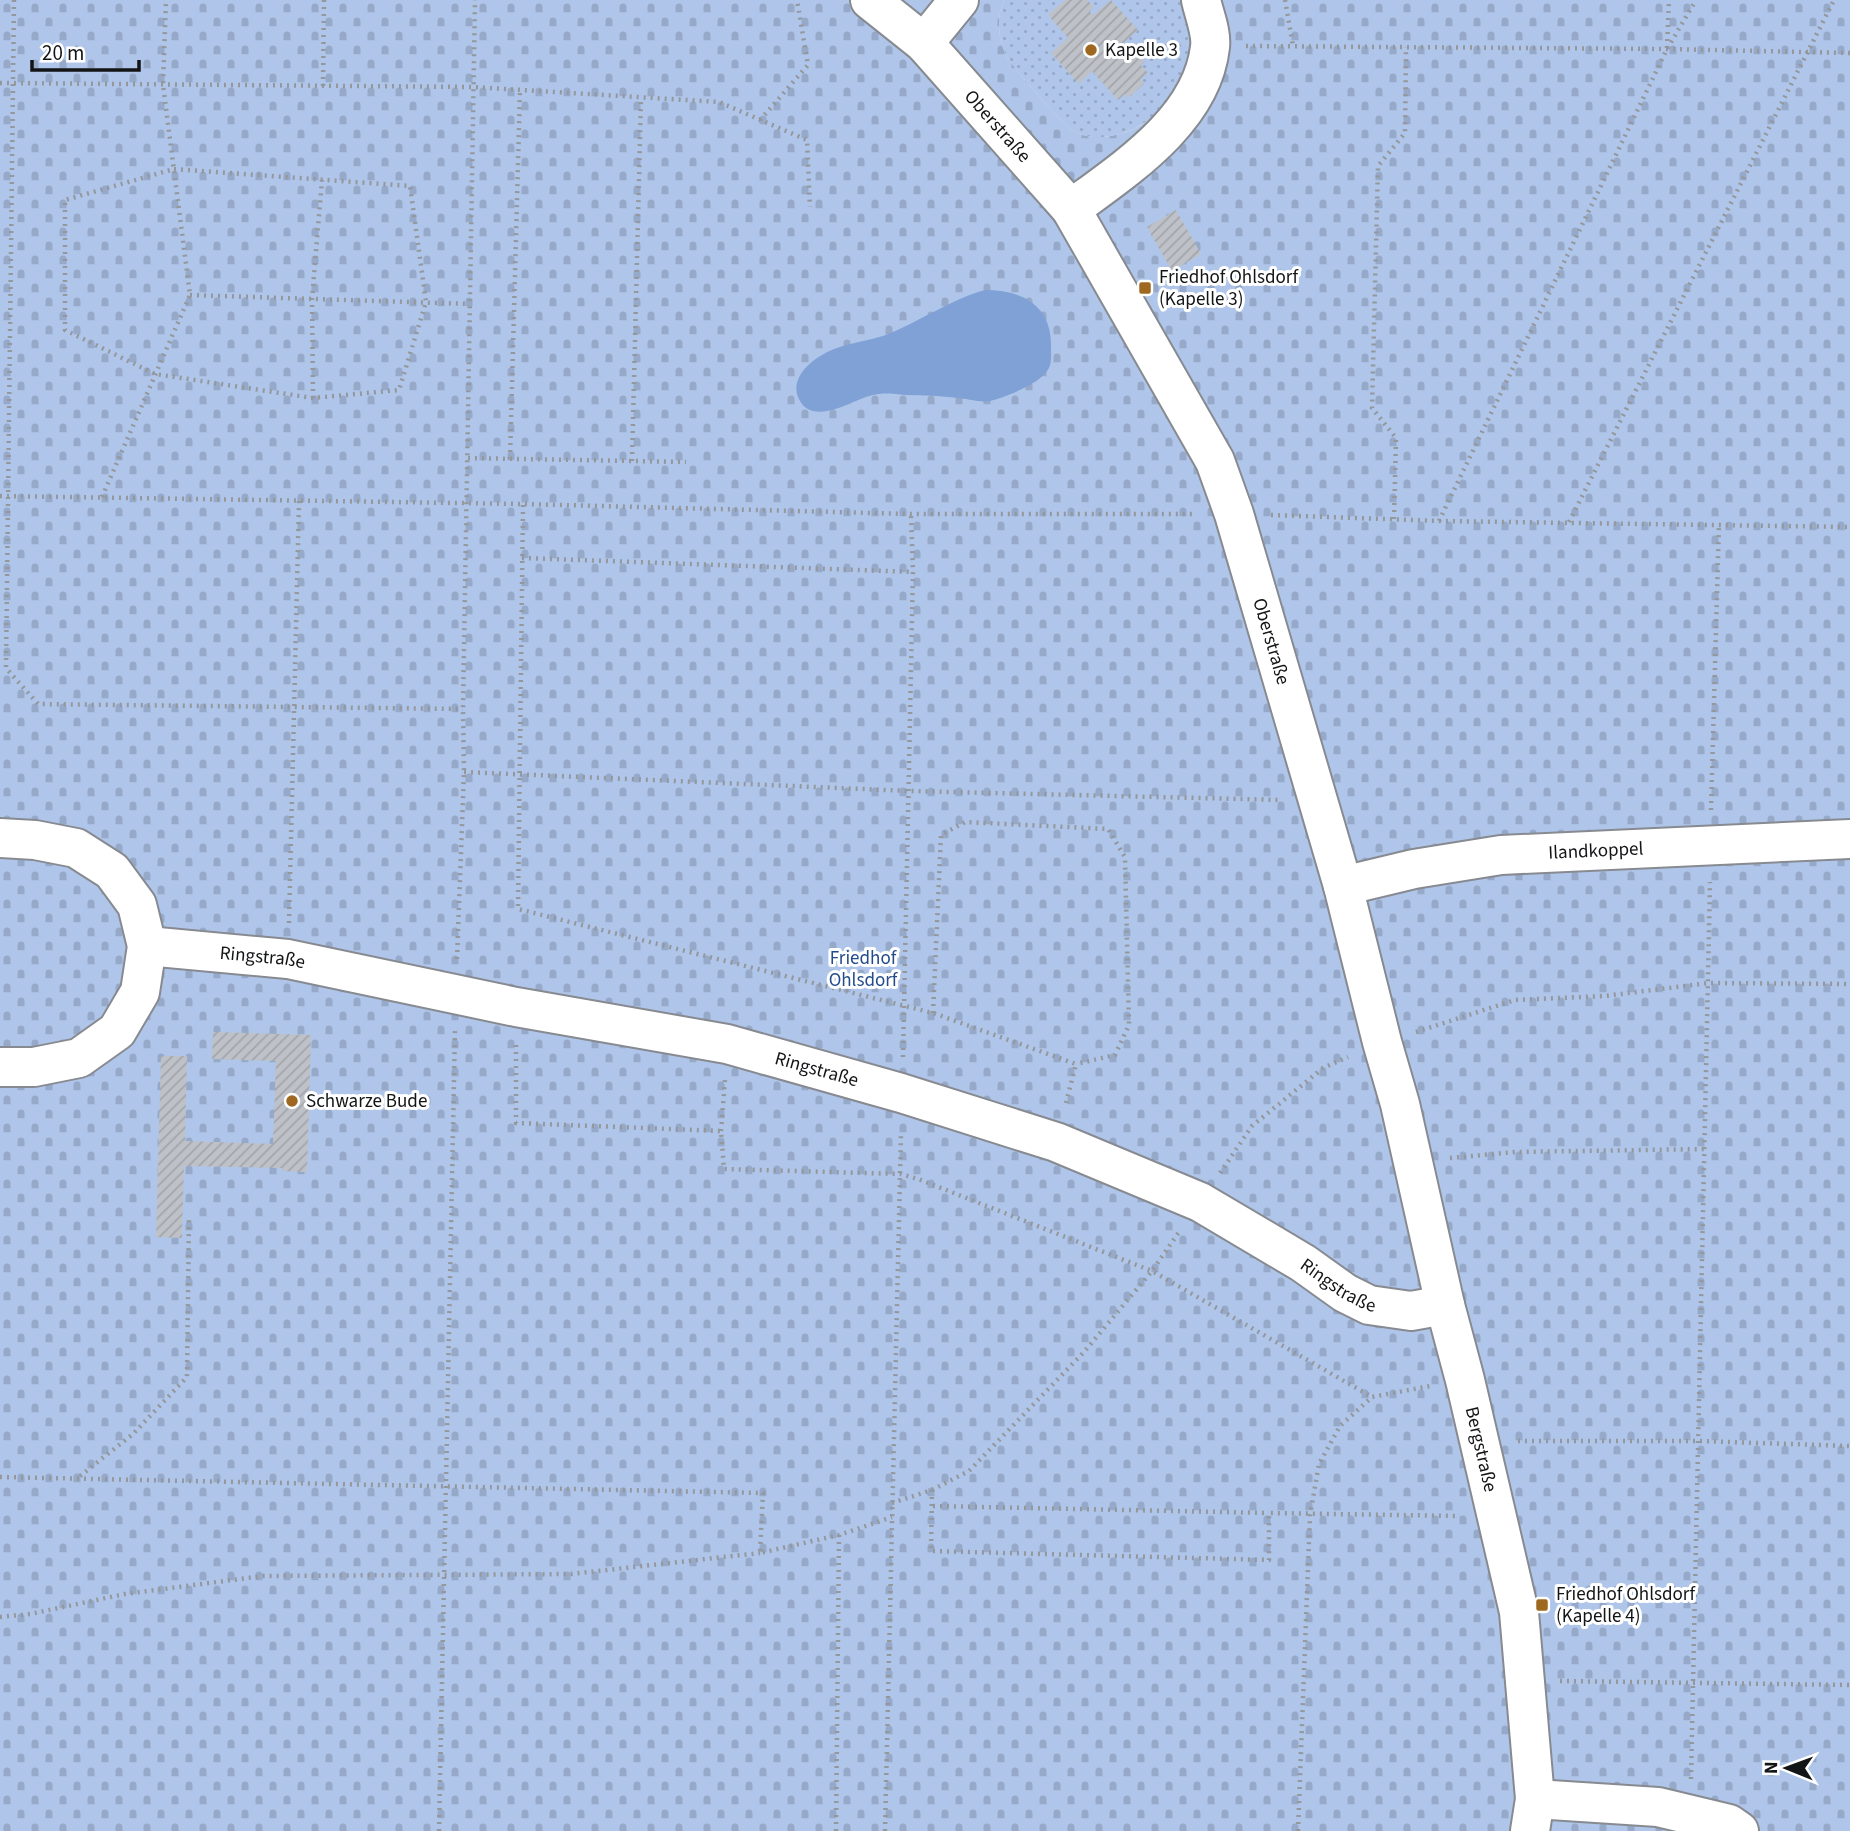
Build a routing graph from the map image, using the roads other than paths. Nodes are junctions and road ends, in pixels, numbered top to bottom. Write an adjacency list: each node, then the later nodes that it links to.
1 (870, 0): 4 (street, Oberstraße)
2 (959, 0): 4 (street)
3 (1201, 0): 5 (street)
4 (924, 43): 5 (street, Oberstraße)
5 (1071, 209): 8 (street, Oberstraße)
6 (0, 838): 9 (street)
7 (1850, 839): 8 (street, Ilandkoppel)
8 (1343, 886): 11 (street, Oberstraße)
9 (147, 946): 10 (street); 12 (street, Ringstraße)
10 (0, 1067)
11 (1400, 1104): 12 (street, Bergstraße)
12 (1445, 1305): 13 (street, Bergstraße)
13 (1532, 1815): 14 (street, Bergstraße)
14 (1739, 1831)

